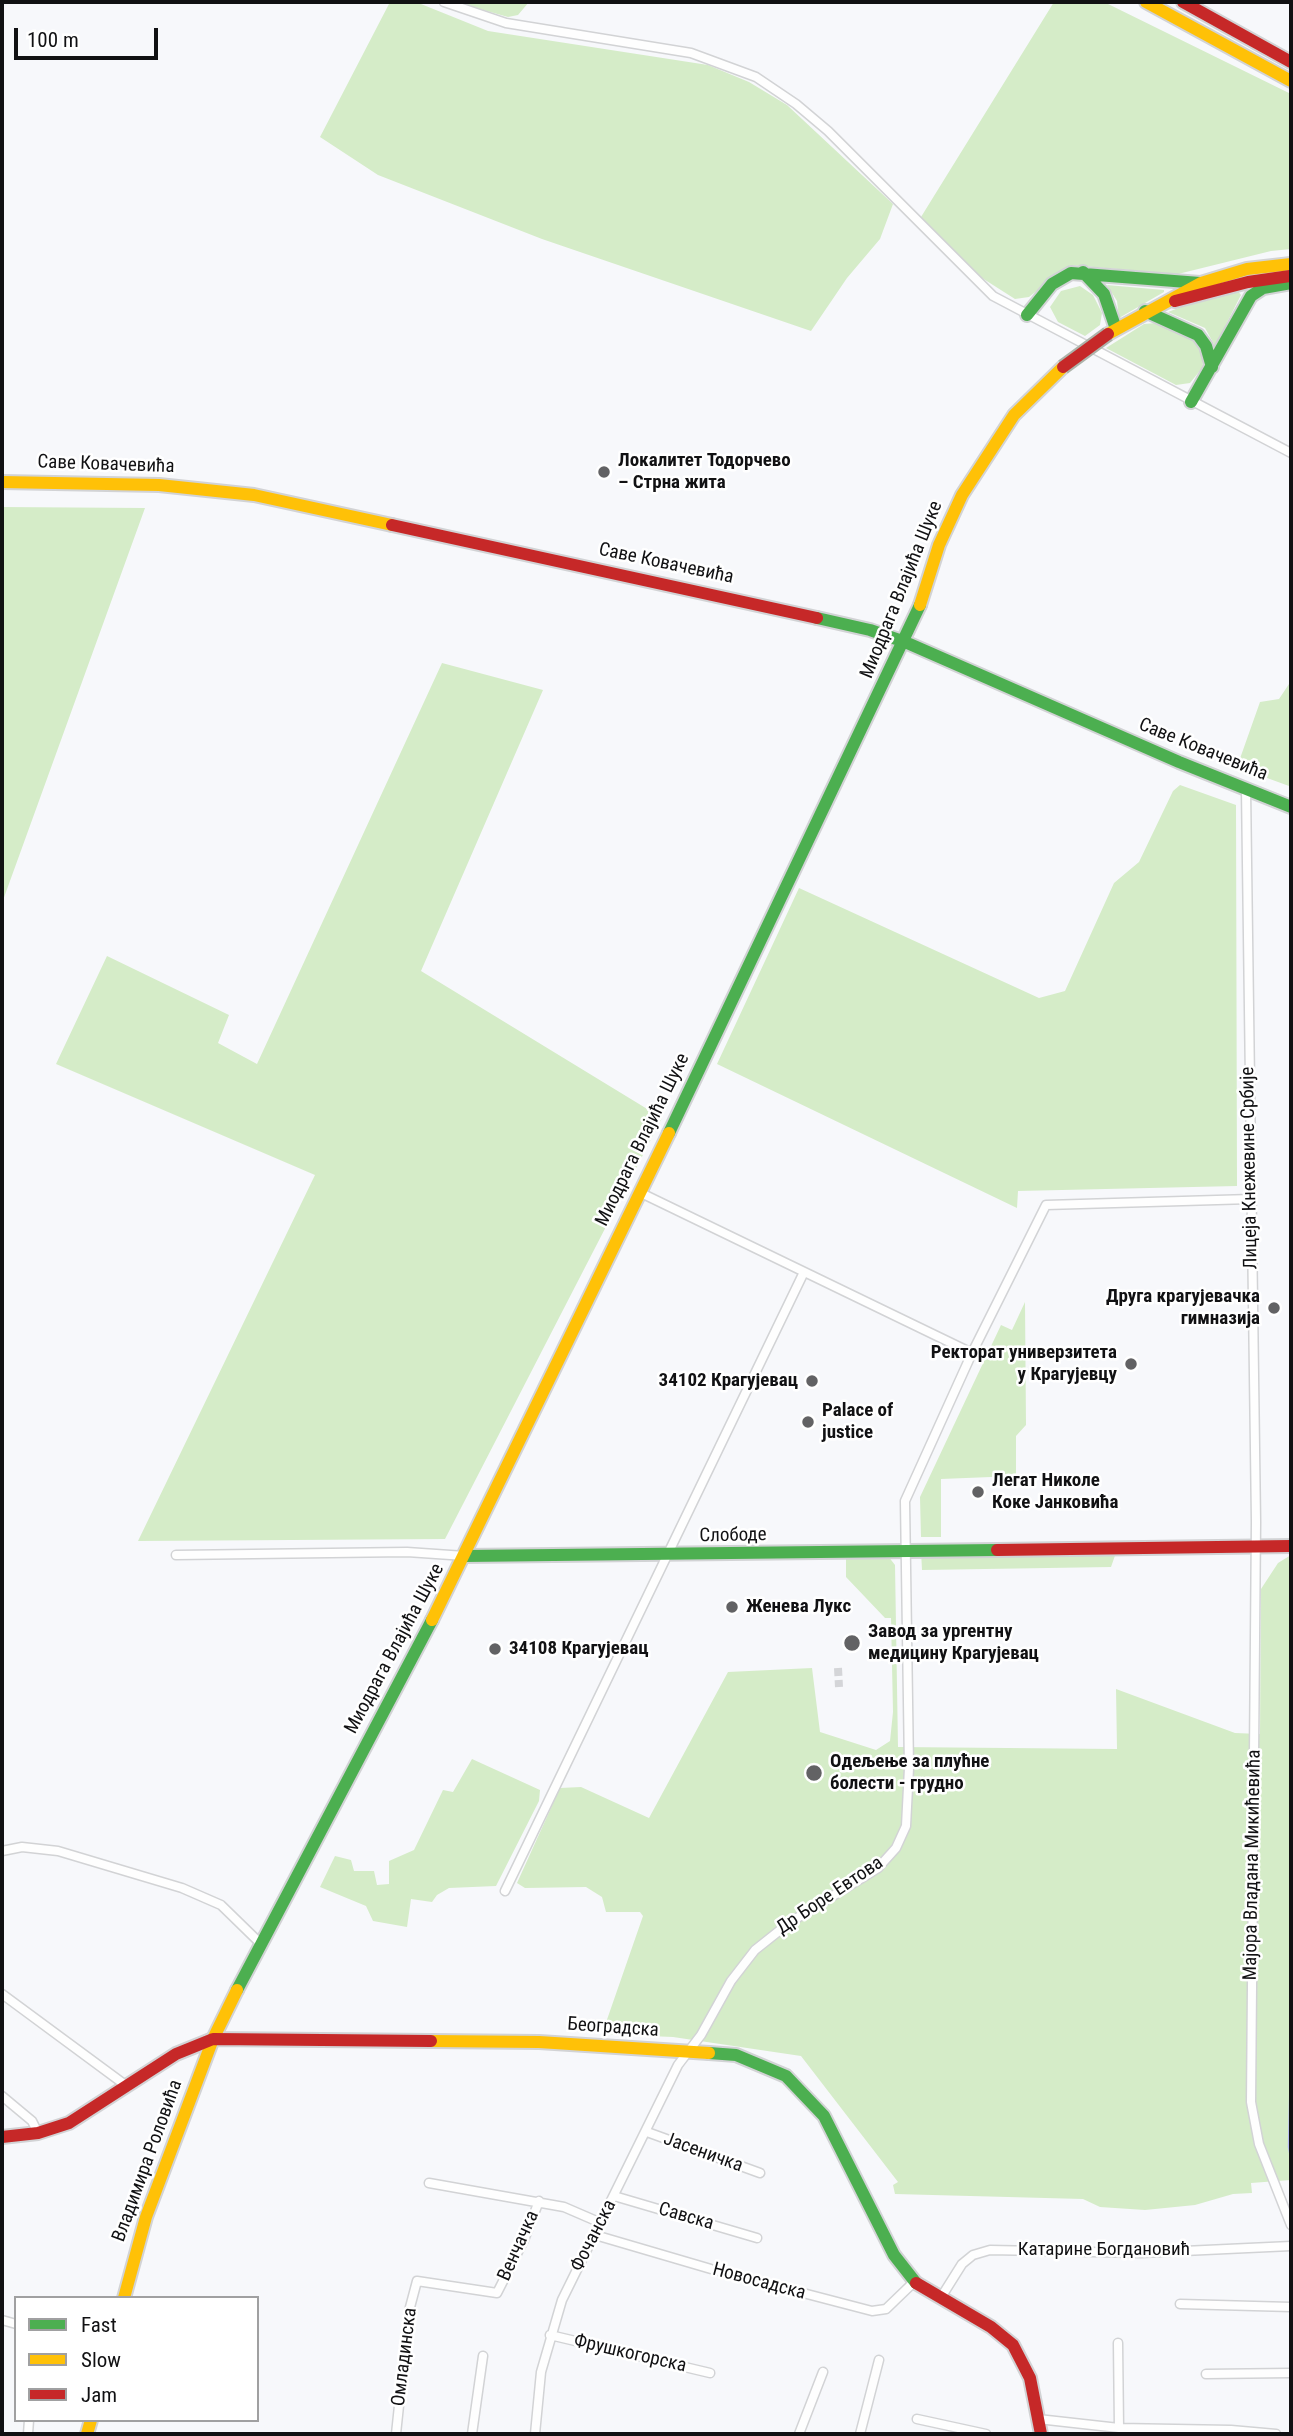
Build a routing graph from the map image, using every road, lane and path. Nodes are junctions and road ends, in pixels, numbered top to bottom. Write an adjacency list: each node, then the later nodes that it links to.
1 (444, 2): 13 (street)
2 (1146, 2): 5 (street)
3 (1183, 2): 4 (street)
4 (1291, 62)
5 (1288, 79)
6 (1291, 264): 9 (street, Миодрага Влајића Шуке)
7 (1083, 272): 9 (street); 13 (street); 14 (street)
8 (1291, 276): 11 (street, Миодрага Влајића Шуке)
9 (1200, 283): 11 (street, Миодрага Влајића Шуке)
10 (1291, 283): 15 (street)
11 (1158, 305): 12 (street, Миодрага Влајића Шуке)
12 (1145, 311): 14 (street, Миодрага Влајића Шуке); 15 (street)
13 (1027, 315): 16 (street)
14 (1112, 332): 19 (street, Миодрага Влајића Шуке, bridge)
15 (1212, 368): 16 (street)
16 (1191, 402): 17 (street)
17 (1291, 453)
18 (2, 482): 19 (street, Саве Ковачевића)
19 (905, 642): 20 (street, Саве Ковачевића); 22 (street, Миодрага Влајића Шуке)
20 (1245, 789): 21 (street, Саве Ковачевића); 23 (street, Лицеја Кнежевине Србије)
21 (1291, 807)
22 (639, 1192): 24 (street); 30 (street, Миодрага Влајића Шуке)
23 (1251, 1199): 25 (street, Др Боре Евтова); 26 (street, Лицеја Кнежевине Србије)
24 (804, 1272): 25 (street); 31 (street)
25 (972, 1353): 28 (street, Др Боре Евтова)
26 (1256, 1546): 27 (street, Слободе); 28 (street, Слободе); 48 (street, Мајора Владана Микићевића)
27 (1291, 1546)
28 (906, 1552): 31 (street, Слободе); 37 (street, Др Боре Евтова)
29 (176, 1555): 30 (street, Слободе)
30 (465, 1556): 31 (street, Слободе); 34 (street, Миодрага Влајића Шуке)
31 (668, 1556): 33 (street)
32 (2, 1851): 34 (street)
33 (505, 1891)
34 (260, 1943): 36 (street, Миодрага Влајића Шуке)
35 (2, 1994): 38 (street)
36 (213, 2039): 37 (street, Београдска); 38 (street, Београдска); 54 (street, Владимира Роловића)
37 (689, 2050): 40 (street, Фочанска); 53 (street, Београдска)
38 (128, 2087): 41 (street, Београдска)
39 (2, 2096): 41 (street)
40 (647, 2132): 43 (street, Јасеничка); 45 (street, Фочанска)
41 (38, 2133): 42 (street, Београдска)
42 (2, 2137)
43 (760, 2173)
44 (429, 2183): 46 (street)
45 (614, 2196): 47 (street, Фочанска); 50 (street, Савска)
46 (539, 2201): 47 (street); 52 (street, Венчачка)
47 (601, 2223): 49 (street, Фочанска)
48 (1291, 2225)
49 (595, 2235): 53 (street, Новосадска); 58 (street, Фочанска)
50 (757, 2238)
51 (1291, 2246): 55 (street, Катарине Богдановић)
52 (417, 2281): 69 (street, Омладинска)
53 (914, 2282): 55 (street, Београдска)
54 (125, 2296)
55 (940, 2299): 66 (street, Београдска)
56 (1180, 2304): 57 (street)
57 (1291, 2307)
58 (550, 2335): 63 (street, Фрушкогорска); 71 (street, Фочанска)
59 (1118, 2343): 68 (street)
60 (483, 2356): 70 (street)
61 (879, 2360): 73 (street)
62 (823, 2372): 72 (street)
63 (710, 2373)
64 (1291, 2373): 65 (street)
65 (1206, 2374)
66 (1038, 2419): 68 (street); 75 (street, Београдска)
67 (917, 2420): 74 (street)
68 (1119, 2428): 76 (street)
69 (396, 2434)
70 (472, 2434)
71 (536, 2434)
72 (799, 2434)
73 (860, 2434)
74 (986, 2434)
75 (1041, 2434)
76 (1276, 2434)

